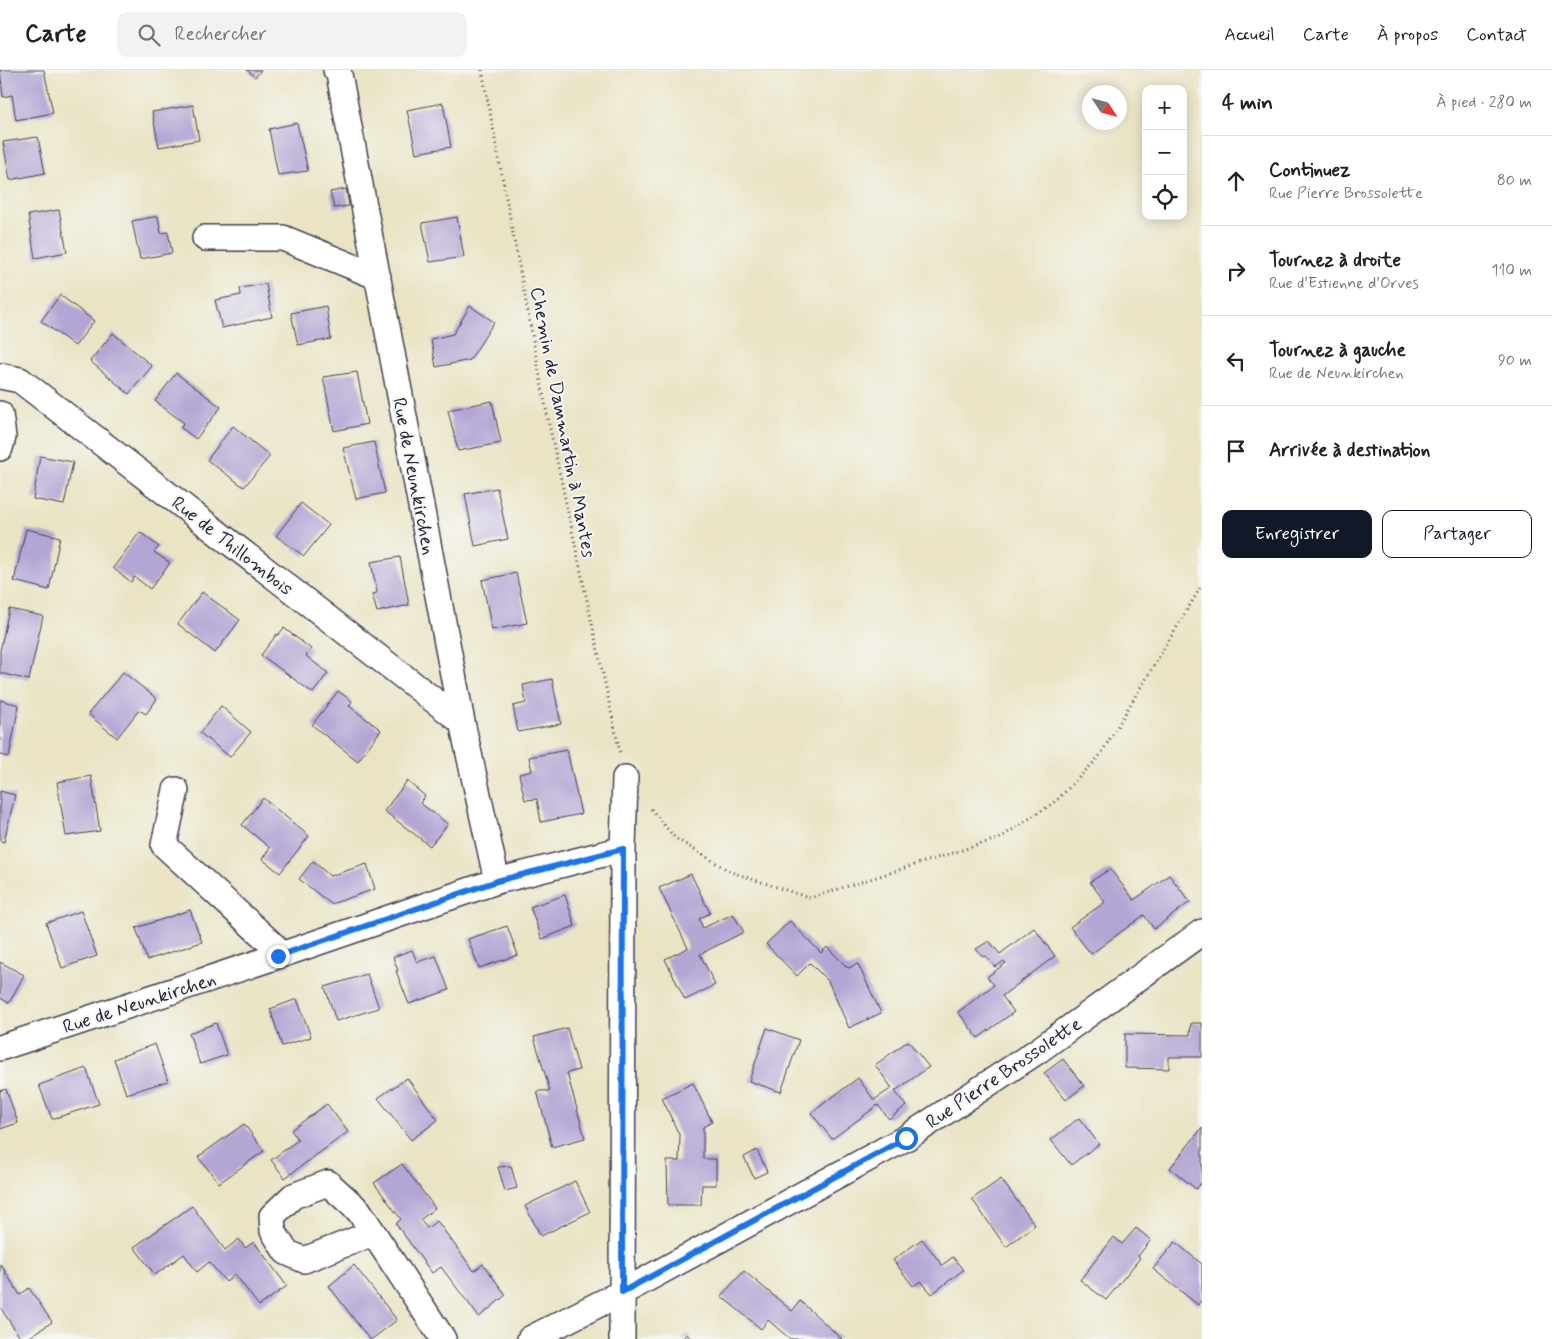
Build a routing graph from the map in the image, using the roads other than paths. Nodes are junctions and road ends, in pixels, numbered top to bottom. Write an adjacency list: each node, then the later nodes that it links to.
1 (336, 70): 3 (street, Rue de Neunkirchen)
2 (205, 238): 3 (street)
3 (378, 277): 7 (street, Rue de Neunkirchen)
4 (0, 376): 7 (street, Rue de Thillombois)
5 (0, 414): 6 (street)
6 (0, 448)
7 (462, 722): 11 (street, Rue de Neunkirchen)
8 (625, 778): 10 (street)
9 (176, 790): 13 (street)
10 (623, 849): 11 (street, Rue de Neunkirchen); 16 (street)
11 (497, 881): 13 (street, Rue de Neunkirchen)
12 (1202, 932): 16 (street, Rue Pierre Brossolette)
13 (278, 956): 14 (street, Rue de Neunkirchen)
14 (0, 1048)
15 (373, 1233): 17 (street)
16 (622, 1292): 18 (street, Rue Pierre Brossolette); 19 (street)
17 (443, 1339)
18 (530, 1339)
19 (622, 1339)

